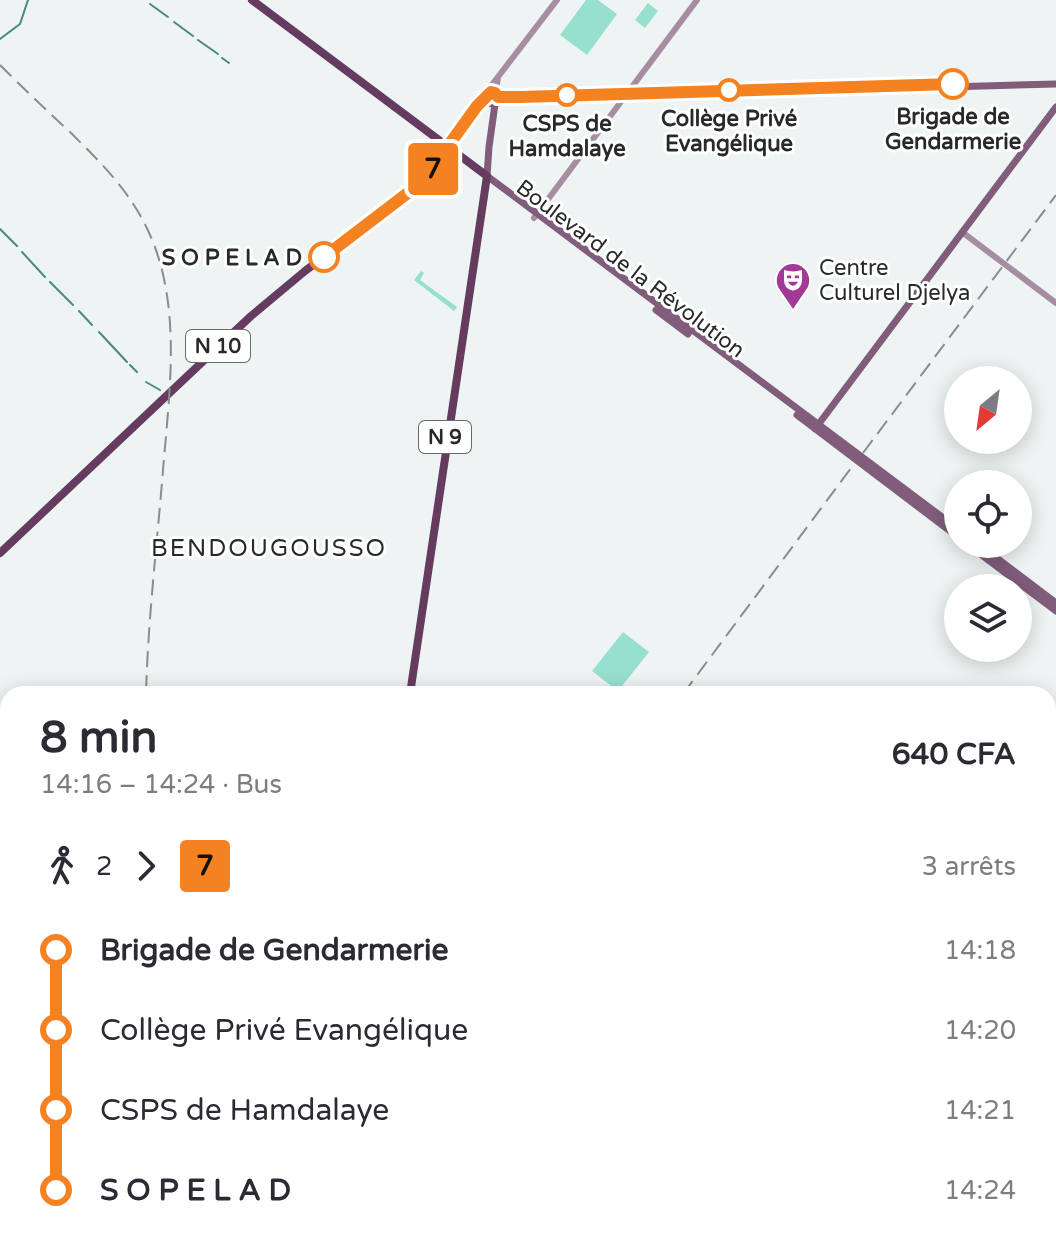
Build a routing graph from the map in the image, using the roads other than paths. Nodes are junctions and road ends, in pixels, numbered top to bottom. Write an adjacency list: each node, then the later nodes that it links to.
1 (244, 0): 9 (main road, Boulevard de la Révolution)
2 (252, 0): 9 (main road, Boulevard de la Révolution)
3 (557, 0): 7 (street)
4 (697, 0): 6 (street)
5 (1056, 82): 6 (main road)
6 (626, 95): 7 (main road); 11 (street)
7 (493, 99): 9 (main road, N 10); 10 (main road)
8 (1056, 107): 12 (main road)
9 (448, 148): 10 (main road, Boulevard de la Révolution); 17 (main road, N 10); 18 (main road, N 10)
10 (485, 176): 11 (main road, Boulevard de la Révolution); 23 (main road, N 9)
11 (535, 216): 14 (main road, Boulevard de la Révolution)
12 (962, 232): 13 (street); 14 (main road)
13 (1056, 303)
14 (816, 427): 15 (main road, Boulevard de la Révolution); 16 (main road, Boulevard de la Révolution)
15 (944, 519)
16 (944, 526)
17 (0, 547)
18 (0, 553)
19 (986, 558): 22 (main road)
20 (997, 558): 21 (main road)
21 (1056, 603)
22 (1056, 611)
23 (409, 686)

